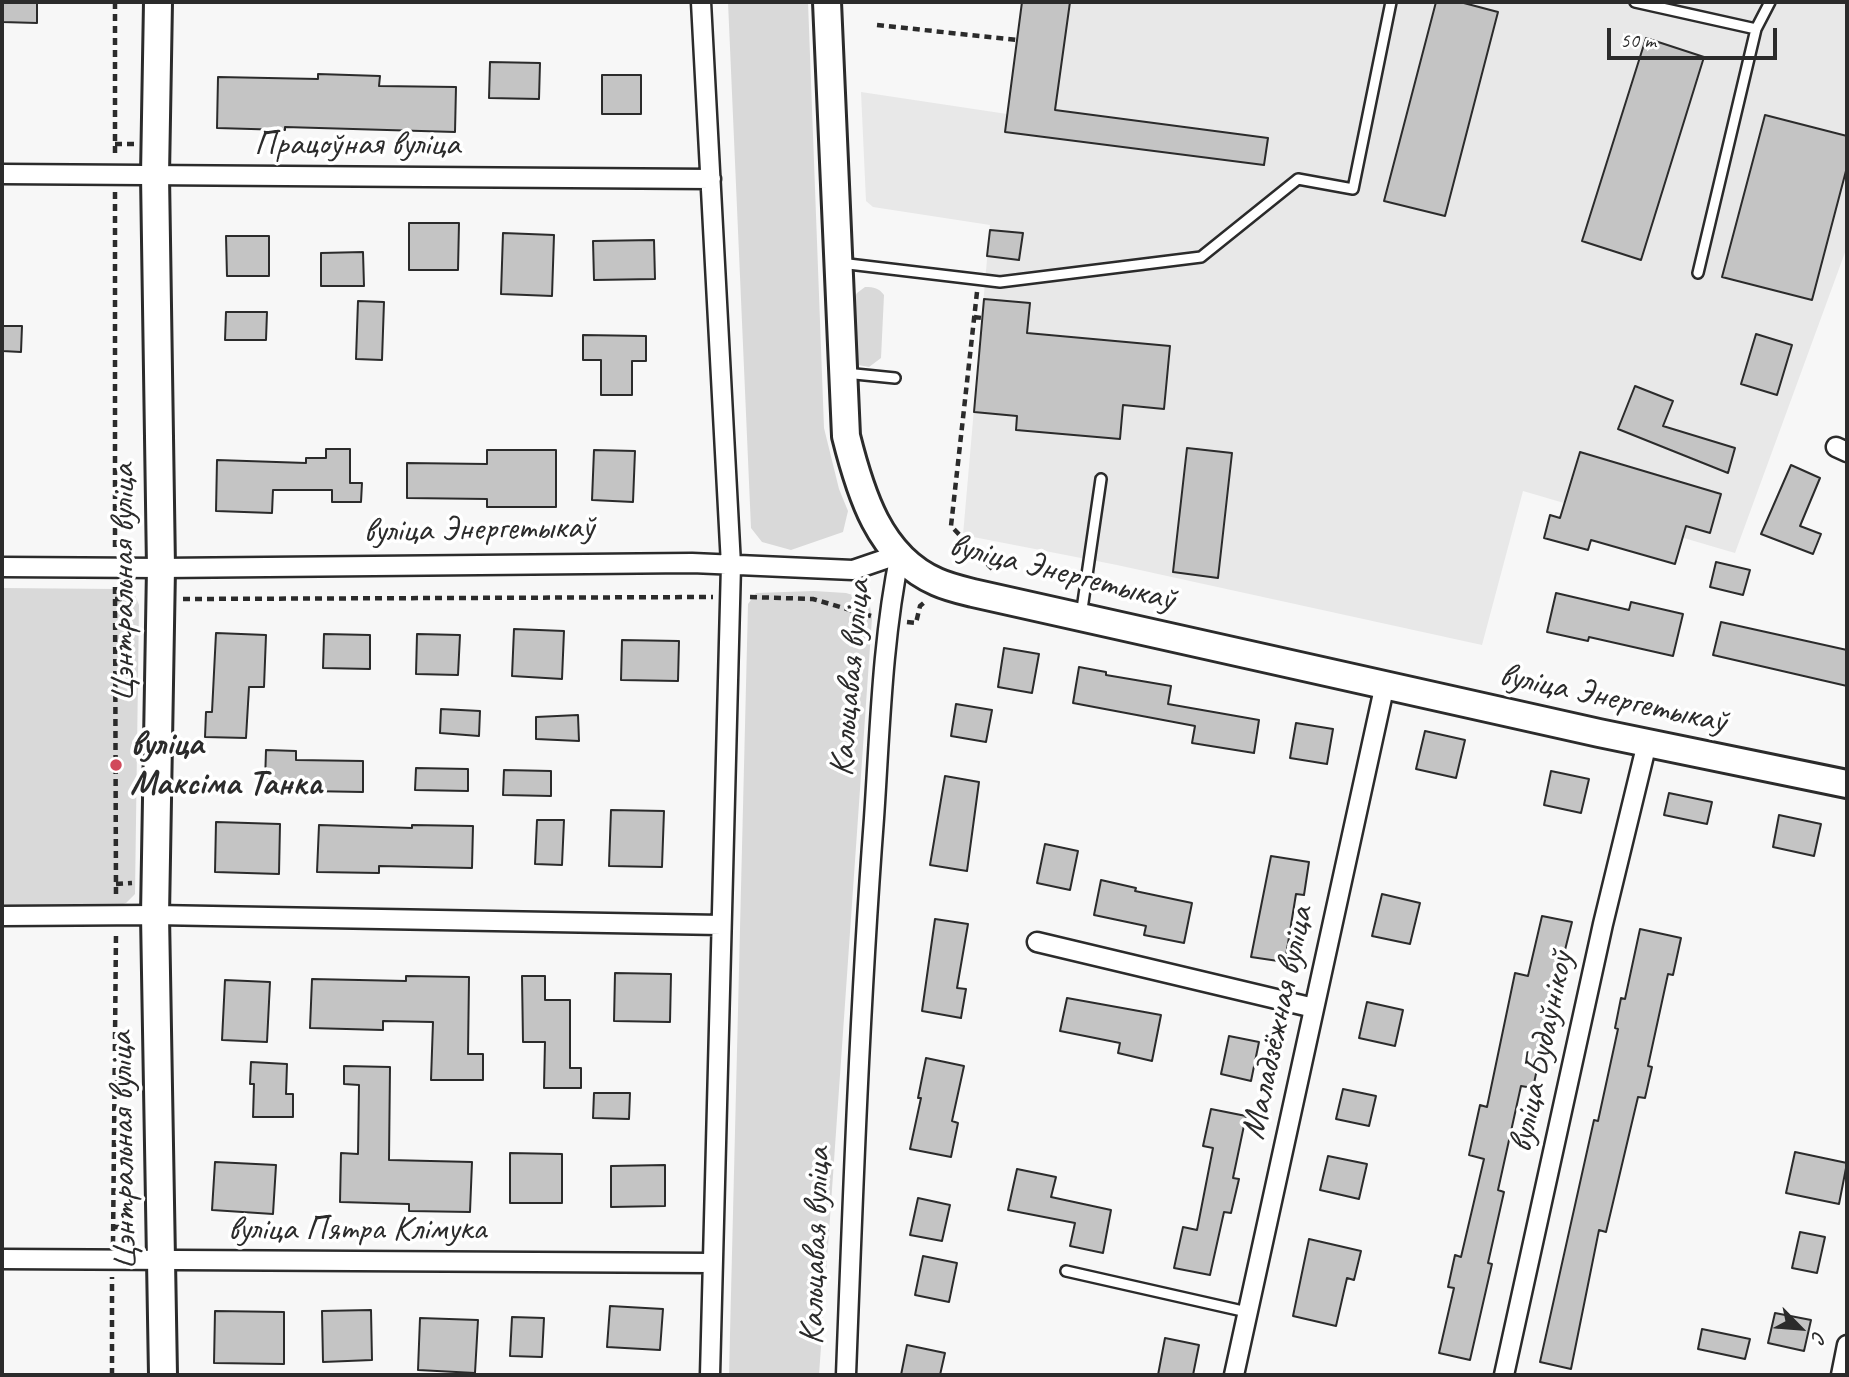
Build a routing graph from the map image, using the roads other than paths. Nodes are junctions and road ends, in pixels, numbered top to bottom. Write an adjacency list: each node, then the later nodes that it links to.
1 (158, 2): 9 (street, Цэнтральная вуліца)
2 (701, 2): 10 (street)
3 (827, 2): 11 (street, Кальцавая вуліца)
4 (1391, 2): 11 (lane)
5 (1635, 2): 7 (lane)
6 (1770, 2): 7 (lane)
7 (1756, 29): 12 (lane)
8 (2, 174): 9 (street, Працоўная вуліца)
9 (155, 176): 10 (street, Працоўная вуліца); 19 (street, Цэнтральная вуліца)
10 (711, 179): 17 (street)
11 (838, 263): 13 (street, Кальцавая вуліца)
12 (1698, 272)
13 (843, 372): 14 (lane); 16 (street, Кальцавая вуліца)
14 (895, 378)
15 (1101, 479): 20 (lane)
16 (900, 554): 17 (street, вуліца Энергетыкаў); 20 (street, вуліца Энергетыкаў); 37 (street, Кальцавая вуліца)
17 (732, 565): 19 (street, вуліца Энергетыкаў); 26 (street)
18 (2, 567): 19 (street, вуліца Энергетыкаў)
19 (161, 568): 24 (street, Цэнтральная вуліца)
20 (1081, 617): 21 (street, вуліца Энергетыкаў)
21 (1385, 684): 22 (street, вуліца Энергетыкаў); 28 (street, Маладзёжная вуліца)
22 (1647, 743): 23 (street, вуліца Энергетыкаў); 39 (street, вуліца Будаўнікоў)
23 (1847, 784)
24 (155, 915): 25 (street); 26 (street); 30 (street, Цэнтральная вуліца)
25 (2, 916)
26 (721, 925): 31 (street)
27 (1037, 942): 28 (street)
28 (1314, 1008): 33 (street, Маладзёжная вуліца)
29 (2, 1259): 30 (street, вуліца Пятра Клімука)
30 (162, 1260): 31 (street, вуліца Пятра Клімука); 35 (street, Цэнтральная вуліца)
31 (711, 1263): 36 (street)
32 (1066, 1271): 33 (lane)
33 (1247, 1312): 38 (street, Маладзёжная вуліца)
34 (1847, 1345): 40 (street)
35 (163, 1375)
36 (710, 1375)
37 (846, 1375)
38 (1234, 1375)
39 (1504, 1375)
40 (1841, 1375)

